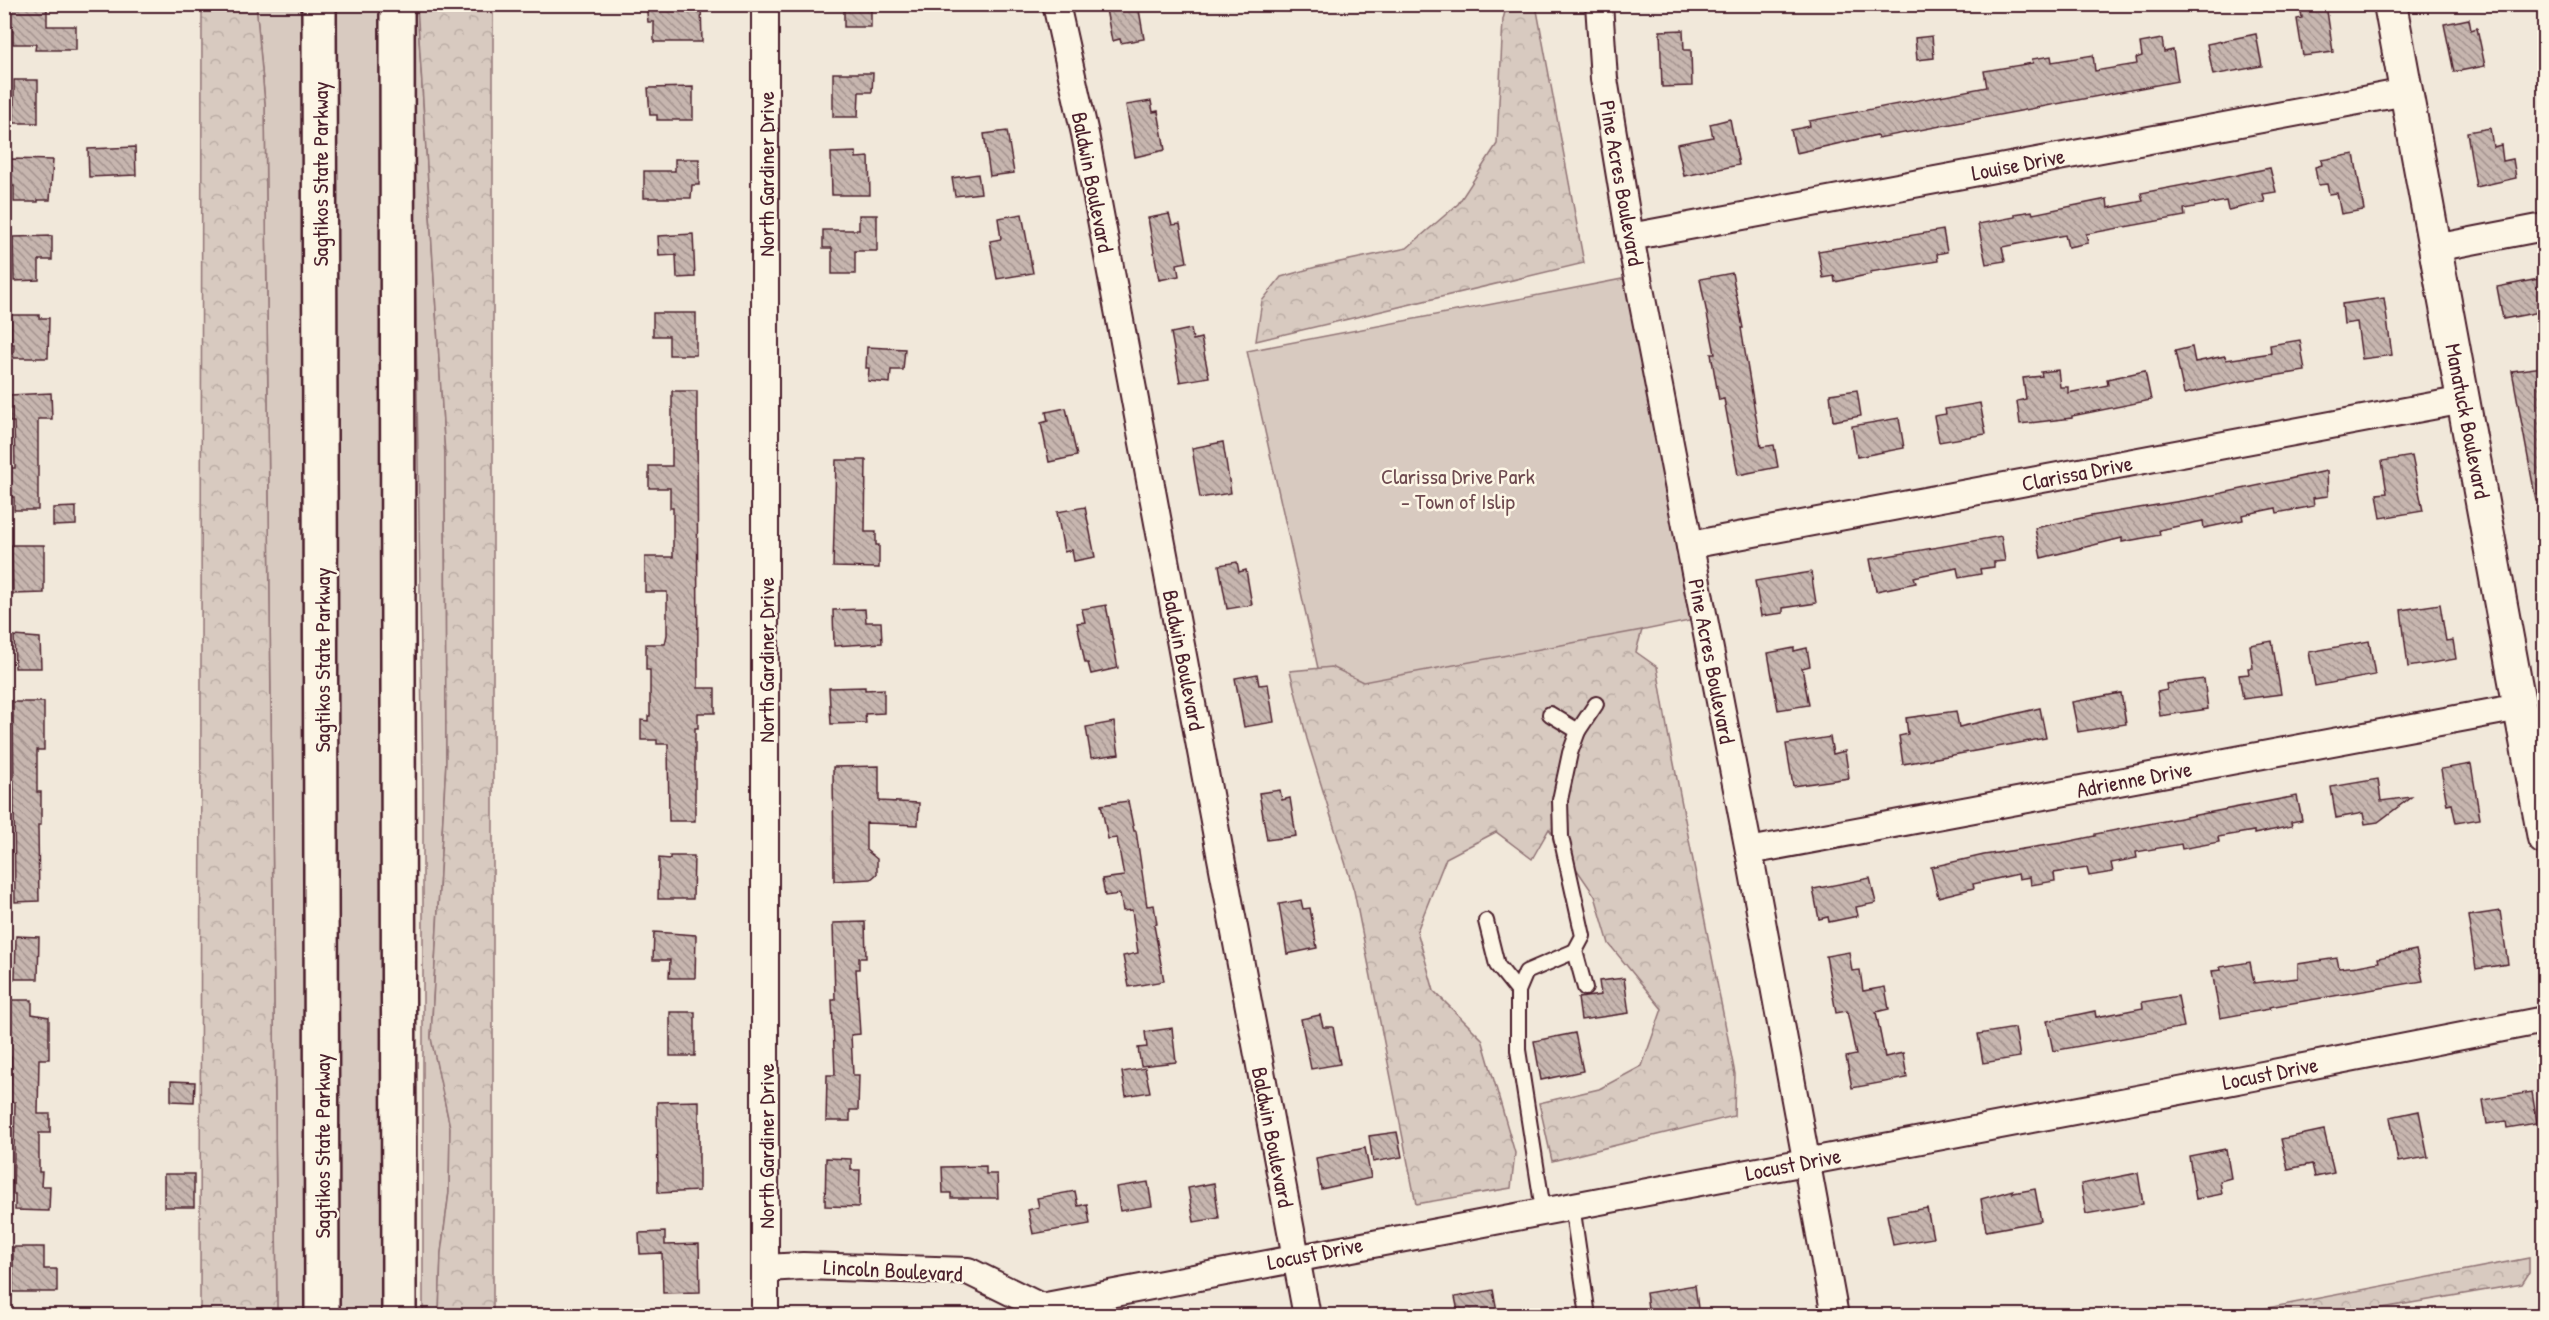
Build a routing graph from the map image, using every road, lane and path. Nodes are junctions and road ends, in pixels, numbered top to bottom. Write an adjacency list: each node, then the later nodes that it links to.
1 (319, 4): 30 (highway, Sagtikos State Parkway)
2 (397, 4): 31 (highway)
3 (765, 4): 28 (street, North Gardiner Drive)
4 (1056, 4): 27 (street, Baldwin Boulevard)
5 (1599, 4): 9 (street, Pine Acres Boulevard)
6 (2390, 4): 7 (street, Manatuck Boulevard)
7 (2406, 92): 9 (street, Louise Drive); 10 (street, Manatuck Boulevard)
8 (2544, 227): 10 (street)
9 (1630, 237): 12 (street, Pine Acres Boulevard)
10 (2435, 248): 11 (street, Manatuck Boulevard)
11 (2464, 400): 12 (street, Clarissa Drive); 14 (street, Manatuck Boulevard)
12 (1690, 545): 18 (street, Pine Acres Boulevard)
13 (1596, 704): 16 (lane)
14 (2520, 707): 17 (street, Manatuck Boulevard); 18 (street, Adrienne Drive)
15 (1550, 714): 16 (lane)
16 (1578, 731): 20 (lane)
17 (2544, 838)
18 (1749, 852): 24 (street, Pine Acres Boulevard)
19 (1486, 921): 22 (lane)
20 (1575, 951): 21 (lane); 22 (lane)
21 (1585, 988)
22 (1518, 992): 26 (lane)
23 (2544, 1020): 24 (street, Locust Drive)
24 (1806, 1162): 25 (street, Locust Drive); 35 (street, Pine Acres Boulevard)
25 (1572, 1205): 26 (street, Locust Drive); 34 (lane)
26 (1543, 1210): 27 (street, Locust Drive)
27 (1296, 1256): 29 (street, Locust Drive); 33 (street, Baldwin Boulevard)
28 (765, 1268): 29 (street, Lincoln Boulevard); 32 (street, North Gardiner Drive)
29 (1042, 1311)
30 (322, 1316)
31 (399, 1316)
32 (765, 1316)
33 (1307, 1316)
34 (1588, 1316)
35 (1835, 1316)

